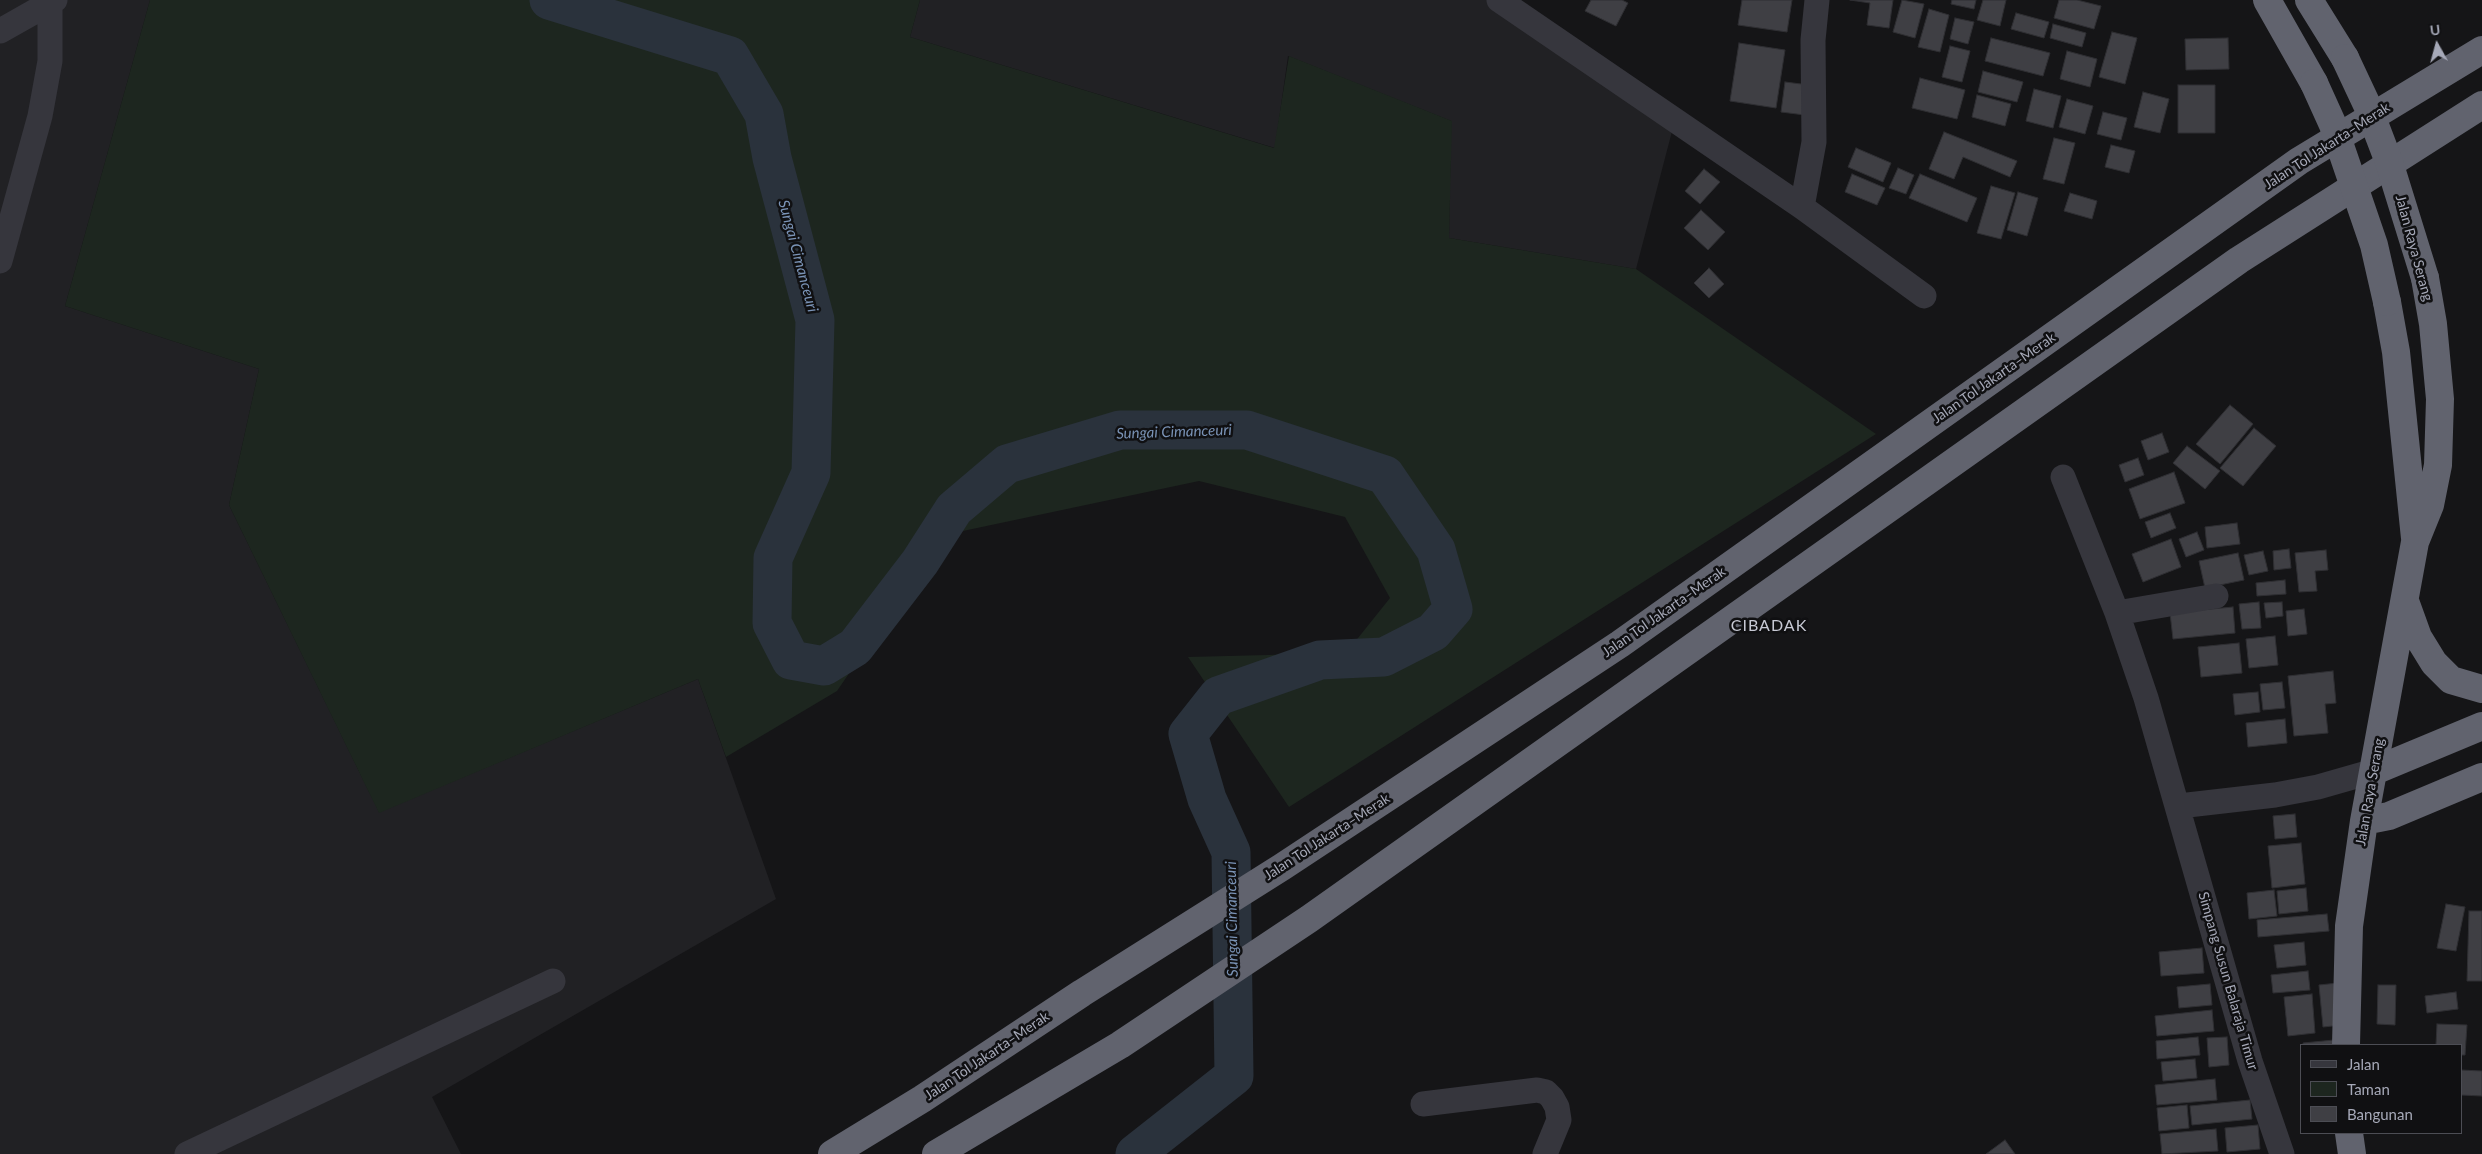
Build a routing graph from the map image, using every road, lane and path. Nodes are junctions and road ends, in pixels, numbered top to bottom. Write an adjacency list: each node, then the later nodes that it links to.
1 (1499, 0): 9 (street)
2 (1817, 0): 9 (street)
3 (2268, 0): 13 (highway, Jalan Raya Serang, bridge)
4 (2308, 0): 13 (highway, Jalan Raya Serang, bridge)
5 (52, 2): 6 (street); 10 (street)
6 (0, 31)
7 (2482, 50): 28 (highway, Jalan Tol Jakarta–Merak)
8 (2482, 105): 29 (highway)
9 (1802, 207): 11 (street)
10 (0, 261)
11 (1924, 296)
12 (2063, 477): 16 (street, Simpang Susun Balaraja Timur)
13 (2415, 542): 15 (highway, Jalan Raya Serang)
14 (2216, 596): 16 (street)
15 (2405, 599): 17 (highway); 19 (highway, Jalan Raya Serang)
16 (2116, 613): 21 (street, Simpang Susun Balaraja Timur)
17 (2482, 689)
18 (2482, 726): 19 (highway)
19 (2374, 771): 21 (street); 22 (highway, Jalan Raya Serang)
20 (2482, 777): 22 (highway)
21 (2178, 806): 31 (street, Simpang Susun Balaraja Timur)
22 (2364, 821): 24 (highway, Jalan Raya Serang)
23 (554, 982): 27 (street)
24 (2346, 1044)
25 (1423, 1104): 30 (street)
26 (2349, 1134): 32 (highway)
27 (187, 1154)
28 (832, 1154)
29 (936, 1154)
30 (1545, 1154)
31 (2282, 1154)
32 (2352, 1154)

